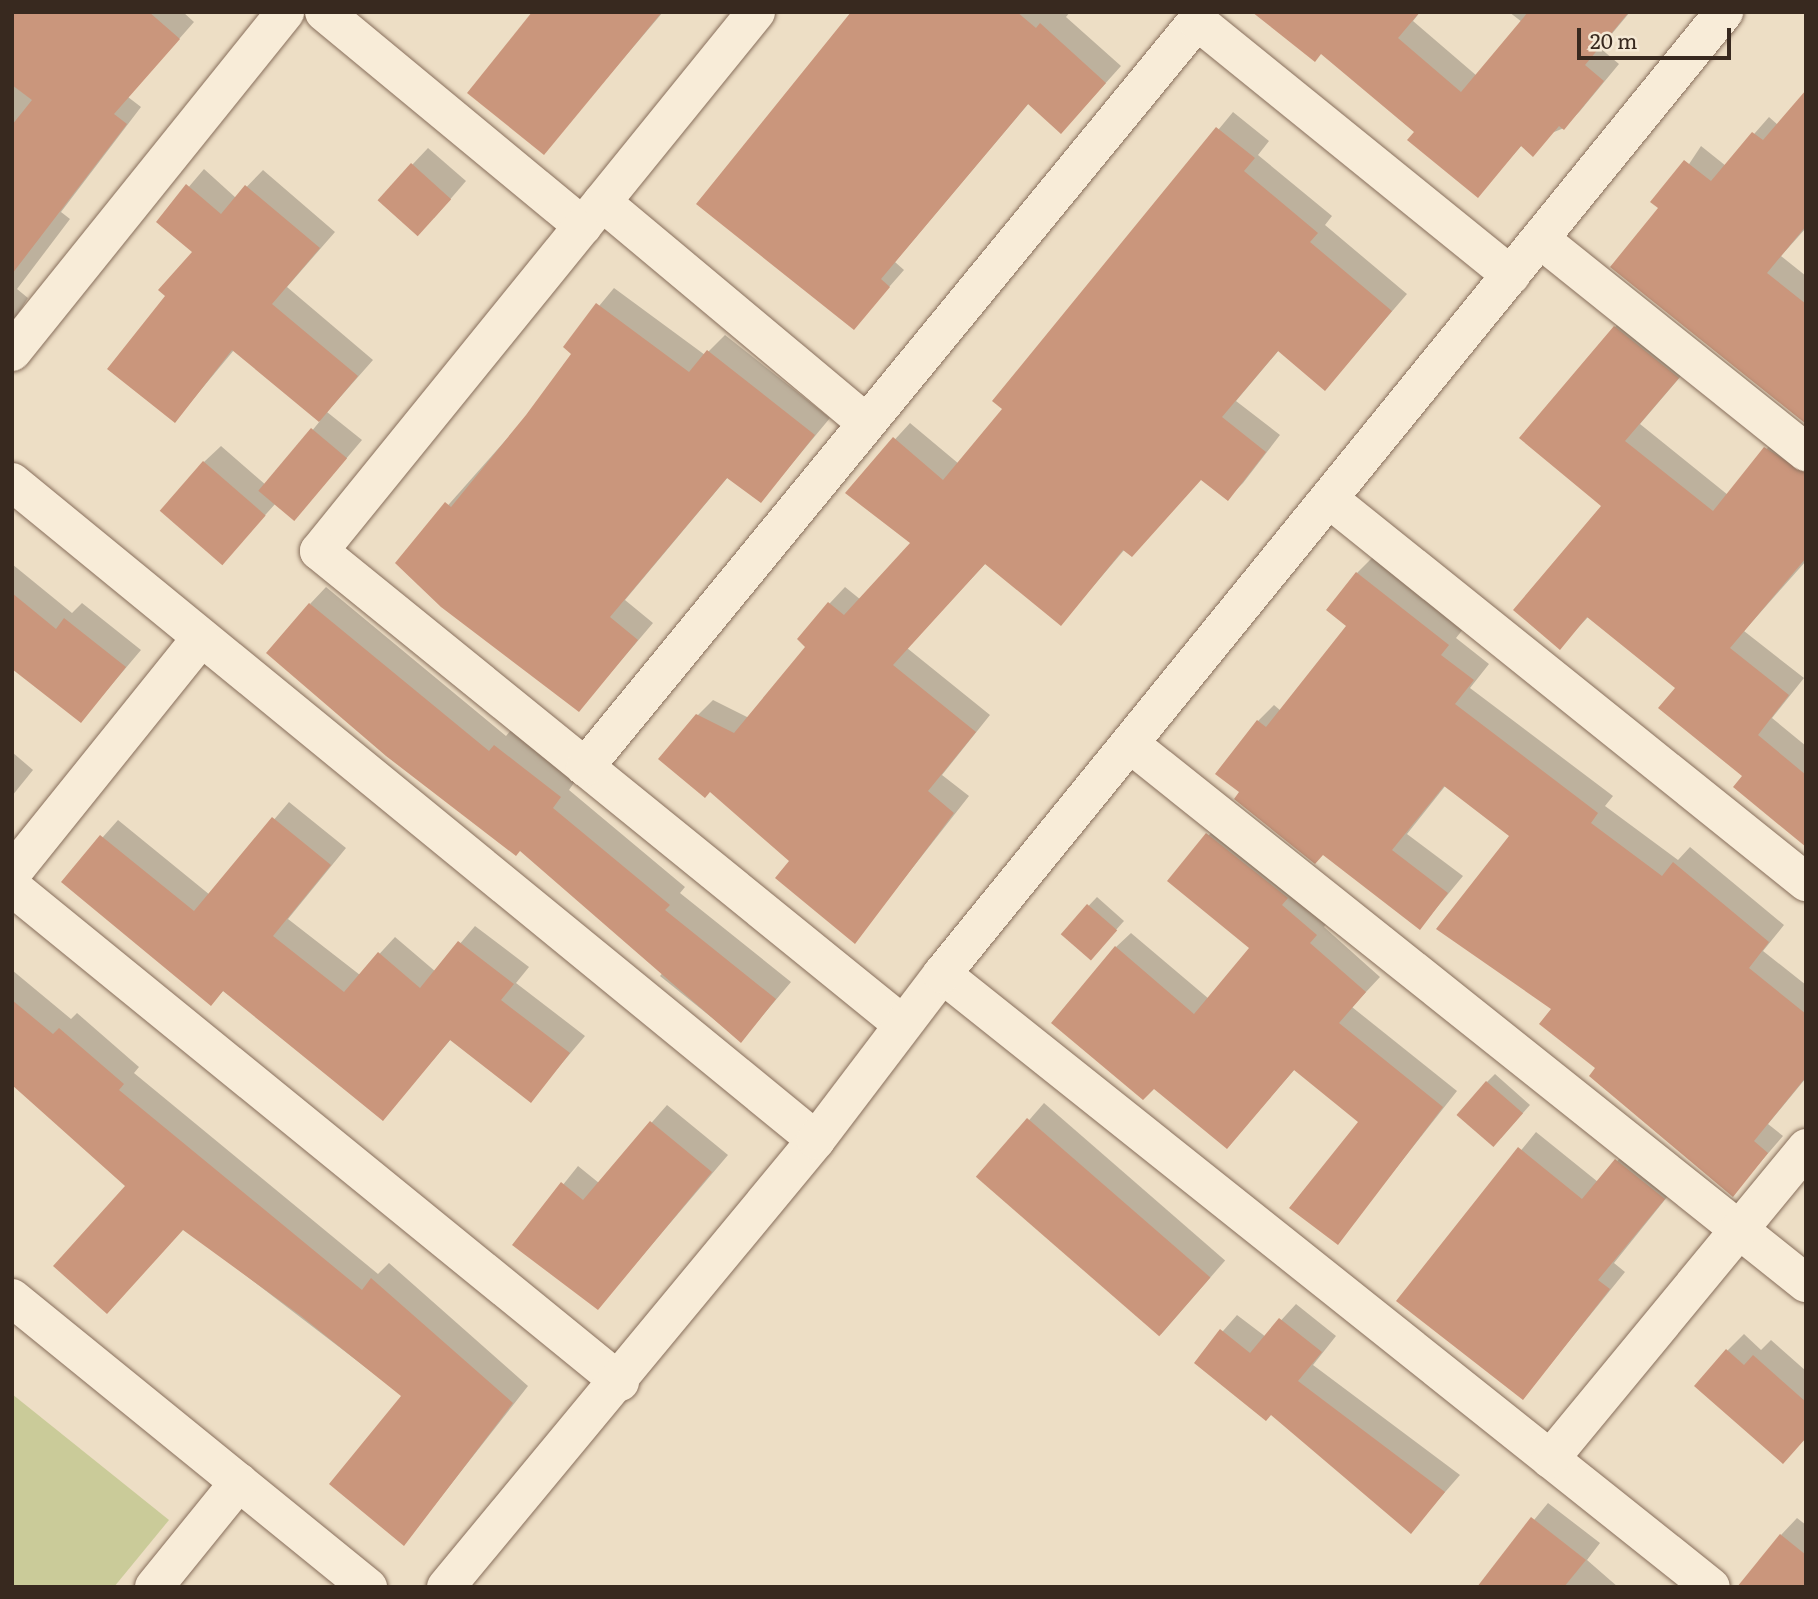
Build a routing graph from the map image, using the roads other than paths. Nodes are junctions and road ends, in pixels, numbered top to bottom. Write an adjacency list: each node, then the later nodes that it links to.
1 (285, 12): 9 (street)
2 (324, 12): 6 (street)
3 (756, 12): 6 (street)
4 (1724, 12): 7 (street)
5 (1191, 17): 8 (street); 10 (street)
6 (592, 214): 10 (street); 16 (street)
7 (1540, 239): 8 (street); 11 (street)
8 (1511, 275): 13 (street)
9 (12, 352)
10 (864, 421): 16 (street)
11 (1806, 452)
12 (12, 482): 14 (street)
13 (1329, 499): 15 (street); 18 (street)
14 (201, 638): 17 (street); 22 (street)
15 (1130, 744): 20 (street); 24 (street)
16 (585, 767): 21 (street)
17 (12, 873)
18 (1806, 882)
19 (12, 887): 27 (street)
20 (942, 974): 21 (street); 28 (street)
21 (902, 1024): 22 (street)
22 (816, 1140): 27 (street)
23 (1806, 1149): 24 (street)
24 (1738, 1229): 25 (street); 28 (street)
25 (1806, 1283)
26 (12, 1298): 29 (street)
27 (620, 1382): 32 (street)
28 (1550, 1458): 33 (street)
29 (239, 1482): 30 (street); 31 (street)
30 (154, 1587)
31 (368, 1587)
32 (446, 1587)
33 (1711, 1587)

